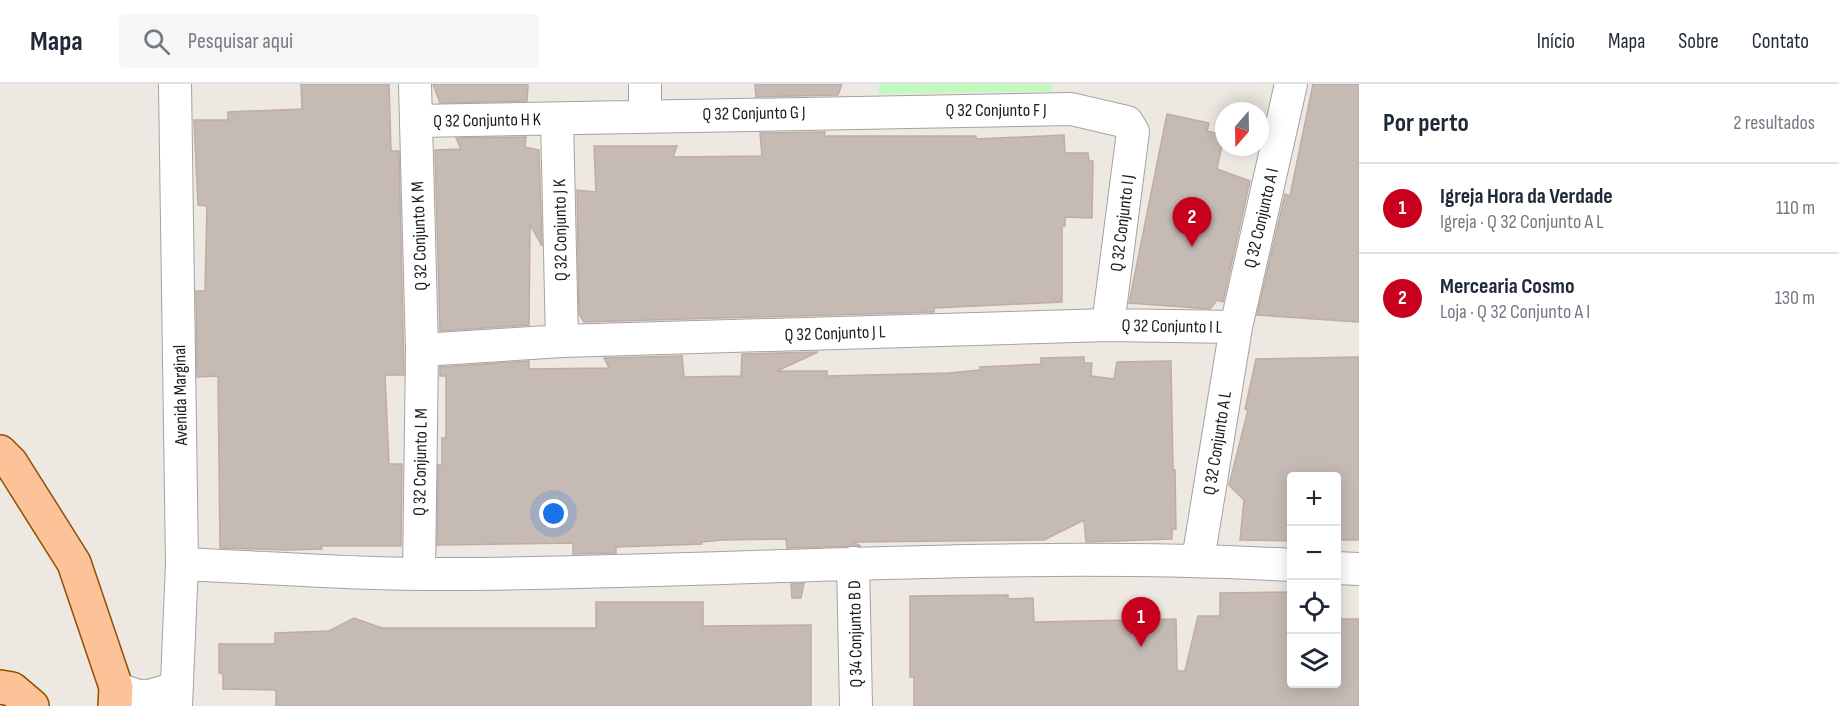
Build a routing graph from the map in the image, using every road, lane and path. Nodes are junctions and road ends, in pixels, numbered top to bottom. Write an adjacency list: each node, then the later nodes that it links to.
1 (175, 84): 17 (street, Avenida Marginal)
2 (415, 84): 8 (street, Q 32 Conjunto K M)
3 (645, 84): 6 (street)
4 (1288, 97): 11 (street, Q 32 Conjunto A I)
5 (864, 98): 6 (street, Q 32 Conjunto G J); 9 (street, Q 32 Conjunto F J)
6 (645, 115): 7 (street, Q 32 Conjunto G J)
7 (557, 119): 8 (street, Q 32 Conjunto H K); 12 (street, Q 32 Conjunto J K)
8 (416, 121): 13 (street, Q 32 Conjunto K M)
9 (1127, 122): 10 (street, Q 32 Conjunto I J)
10 (1108, 325): 11 (street, Q 32 Conjunto I L); 12 (street, Q 32 Conjunto J L)
11 (1236, 327): 15 (street, Q 32 Conjunto A L)
12 (562, 341): 13 (street, Q 32 Conjunto J L)
13 (422, 350): 21 (street, Q 32 Conjunto L M)
14 (0, 452): 24 (main road)
15 (1198, 560): 16 (street); 18 (street)
16 (853, 563): 21 (street); 26 (street, Q 34 Conjunto B D)
17 (182, 564): 21 (street); 23 (street, Avenida Marginal)
18 (1287, 565)
19 (1341, 567): 20 (street)
20 (1359, 569)
21 (419, 574)
22 (0, 687): 25 (main road)
23 (176, 696): 24 (street)
24 (116, 697)
25 (32, 706)
26 (856, 706)

